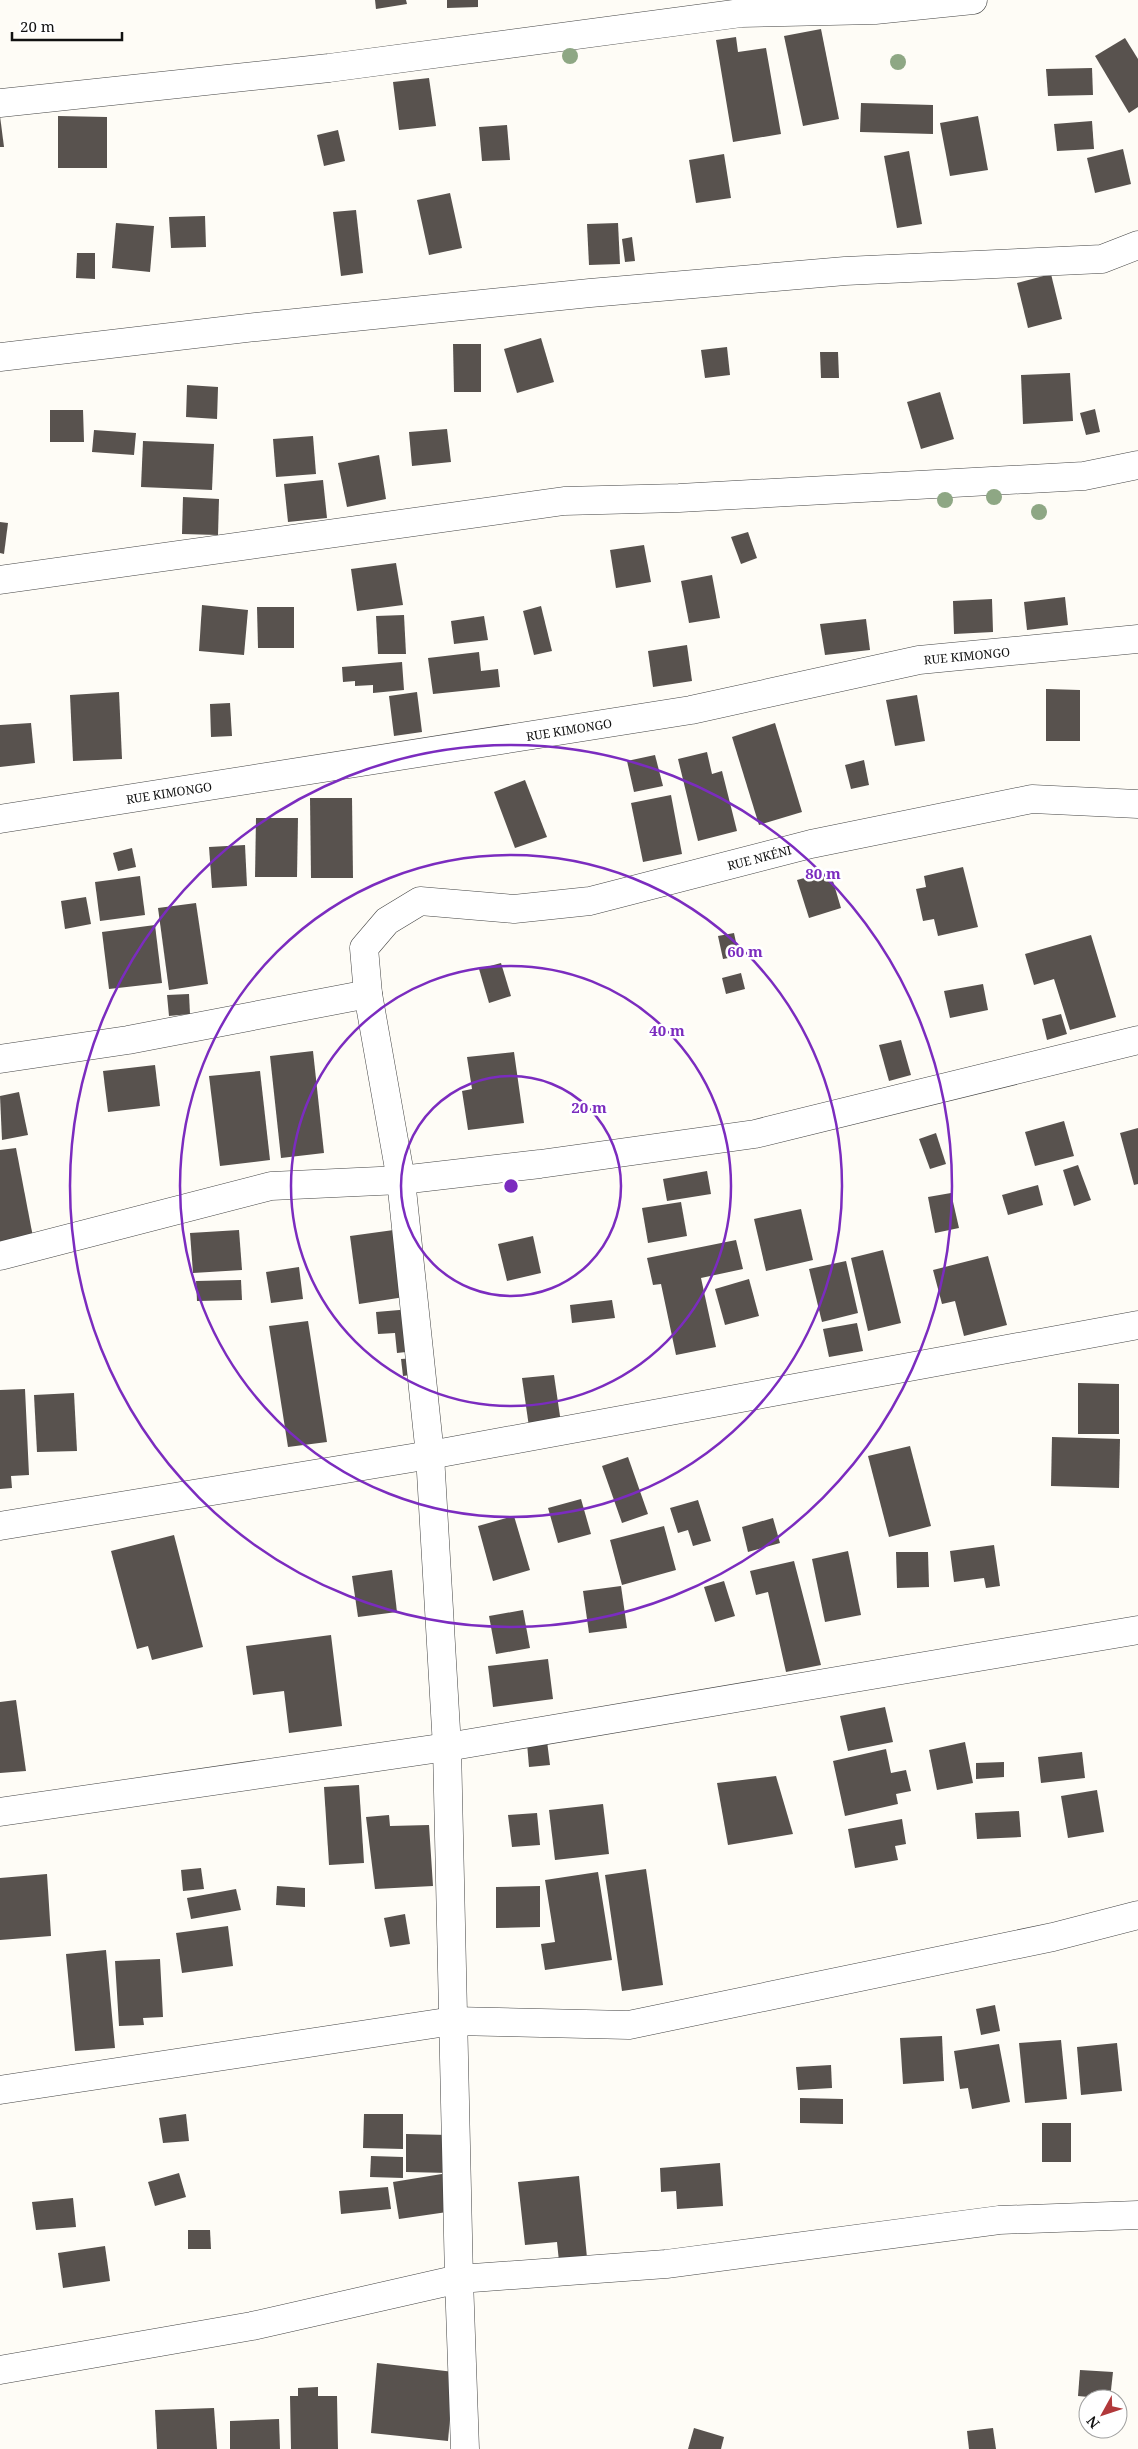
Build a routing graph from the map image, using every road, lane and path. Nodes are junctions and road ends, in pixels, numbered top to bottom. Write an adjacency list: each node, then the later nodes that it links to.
1 (973, 0): 2 (street)
2 (0, 103)
3 (1138, 245): 4 (street)
4 (0, 357)
5 (1138, 465): 6 (street)
6 (0, 580)
7 (1138, 639): 9 (street, RUE KIMONGO)
8 (1138, 804): 10 (street, RUE NKÉNI)
9 (0, 819)
10 (368, 994): 12 (street); 13 (street, RUE NKÉNI)
11 (1138, 1040): 13 (street)
12 (0, 1059)
13 (401, 1180): 14 (street); 16 (street, RUE NKÉNI)
14 (0, 1256)
15 (1138, 1325): 16 (street)
16 (430, 1455): 17 (street); 19 (street, RUE NKÉNI)
17 (0, 1526)
18 (1138, 1630): 19 (street)
19 (447, 1747): 20 (street); 22 (street, RUE NKÉNI)
20 (0, 1812)
21 (1138, 1915): 22 (street)
22 (453, 2021): 23 (street); 25 (street, RUE NKÉNI)
23 (0, 2090)
24 (1138, 2215): 25 (street)
25 (459, 2279): 26 (street); 27 (street, RUE NKÉNI)
26 (0, 2370)
27 (465, 2449)

